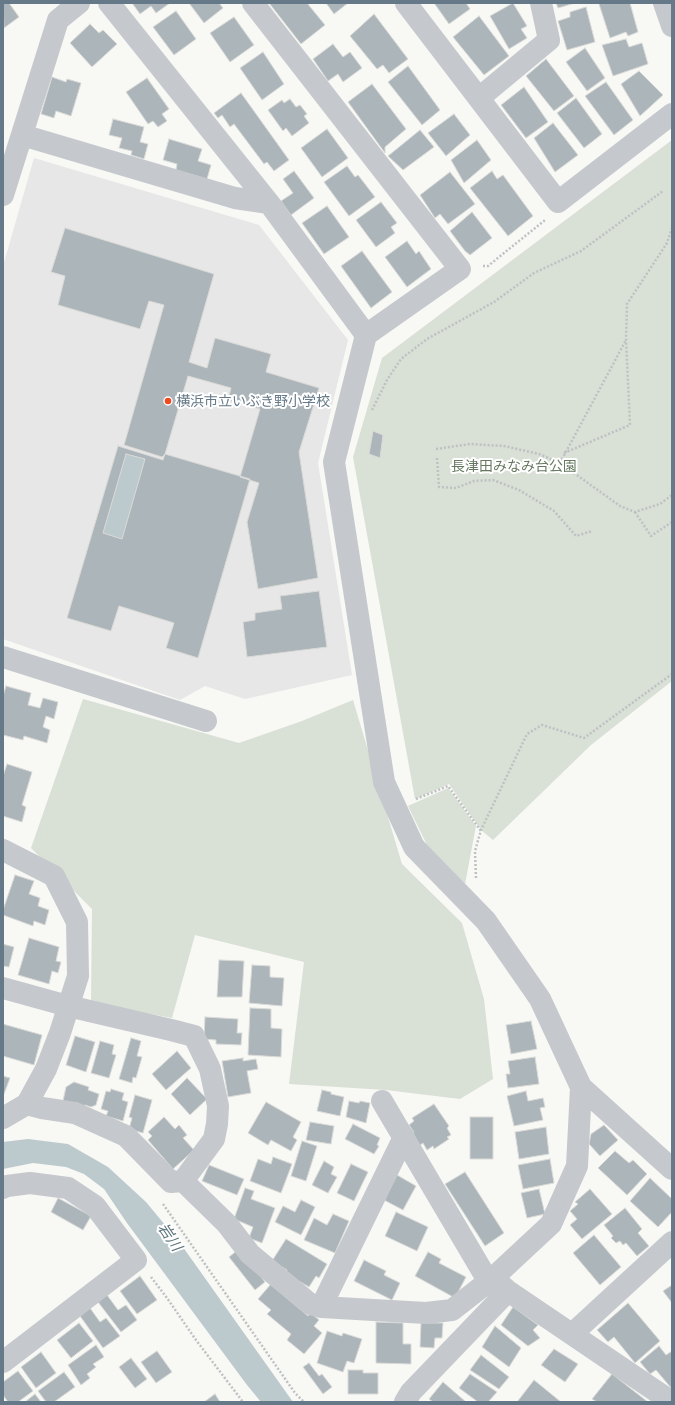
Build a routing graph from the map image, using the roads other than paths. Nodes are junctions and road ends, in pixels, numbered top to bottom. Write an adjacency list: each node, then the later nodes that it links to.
1 (80, 3): 10 (street)
2 (109, 3): 12 (street)
3 (253, 3): 13 (street)
4 (406, 3): 8 (street)
5 (541, 3): 8 (street)
6 (664, 3): 7 (street)
7 (672, 26)
8 (479, 98): 9 (street)
9 (672, 114)
10 (22, 135): 11 (street); 12 (street)
11 (3, 195)
12 (269, 203): 13 (street)
13 (366, 335): 19 (street)
14 (3, 657): 15 (street)
15 (206, 721)
16 (3, 850): 18 (street)
17 (3, 988): 18 (street)
18 (68, 1006): 21 (street); 25 (street)
19 (581, 1087): 24 (street); 28 (street)
20 (382, 1101): 23 (street)
21 (27, 1104): 22 (street); 25 (street)
22 (3, 1118)
23 (404, 1137): 28 (street); 29 (street)
24 (672, 1169)
25 (183, 1181): 29 (street)
26 (3, 1188): 31 (street)
27 (672, 1242): 30 (street)
28 (500, 1285): 29 (street); 30 (street); 32 (street)
29 (321, 1307)
30 (572, 1334): 33 (street)
31 (3, 1362)
32 (405, 1402)
33 (672, 1402)

